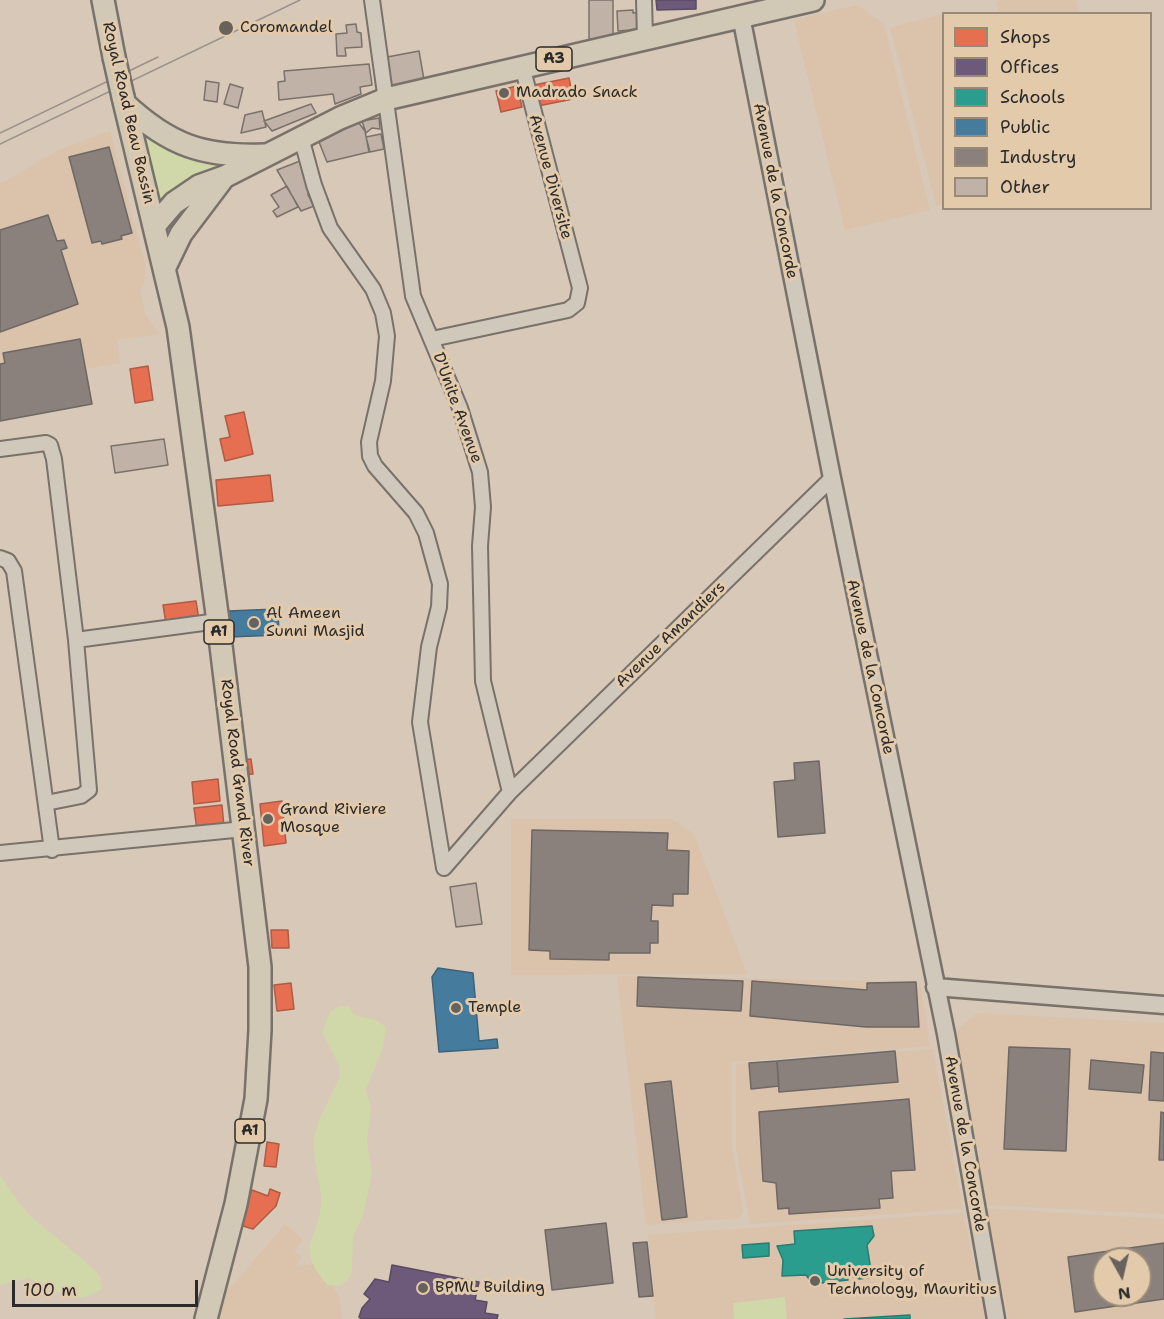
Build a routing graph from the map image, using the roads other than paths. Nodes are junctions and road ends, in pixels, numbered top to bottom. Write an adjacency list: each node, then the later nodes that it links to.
1 (103, 0): 9 (main road, Royal Road Beau Bassin / A1, bridge)
2 (372, 0): 8 (street, D'Unite Avenue)
3 (644, 0): 6 (street)
4 (813, 0): 5 (main road, A3)
5 (741, 16): 6 (main road, A3); 18 (street, Avenue de la Concorde)
6 (645, 38): 7 (main road, A3)
7 (522, 66): 8 (main road, A3); 16 (street, Avenue Diversite)
8 (386, 99): 10 (main road, A3); 16 (street, D'Unite Avenue)
9 (124, 100): 11 (main road, A3); 14 (main road, Royal Road Beau Bassin / A1)
10 (301, 137): 11 (main road, A3); 22 (street, Avenue Amandiers)
11 (266, 155): 12 (main road, A3)
12 (224, 177): 13 (main road, A3); 14 (main road, A3)
13 (195, 213): 14 (main road, A3); 15 (main road, A3)
14 (155, 225): 15 (main road, Royal Road Grand River / A1)
15 (165, 267): 20 (main road, Royal Road Grand River / A1)
16 (432, 339): 22 (street, D'Unite Avenue)
17 (0, 449): 21 (street)
18 (832, 478): 22 (street, Avenue Amandiers); 27 (street, Avenue de la Concorde)
19 (0, 558): 23 (street)
20 (218, 621): 21 (street); 24 (main road, Royal Road Grand River / A1)
21 (76, 640): 23 (street)
22 (510, 792)
23 (46, 803): 25 (street)
24 (244, 829): 25 (street); 29 (main road, Royal Road Grand River / A1)
25 (52, 850): 26 (street)
26 (0, 853)
27 (935, 987): 28 (street); 30 (street, Avenue de la Concorde)
28 (1164, 1005)
29 (206, 1319)
30 (996, 1319)

